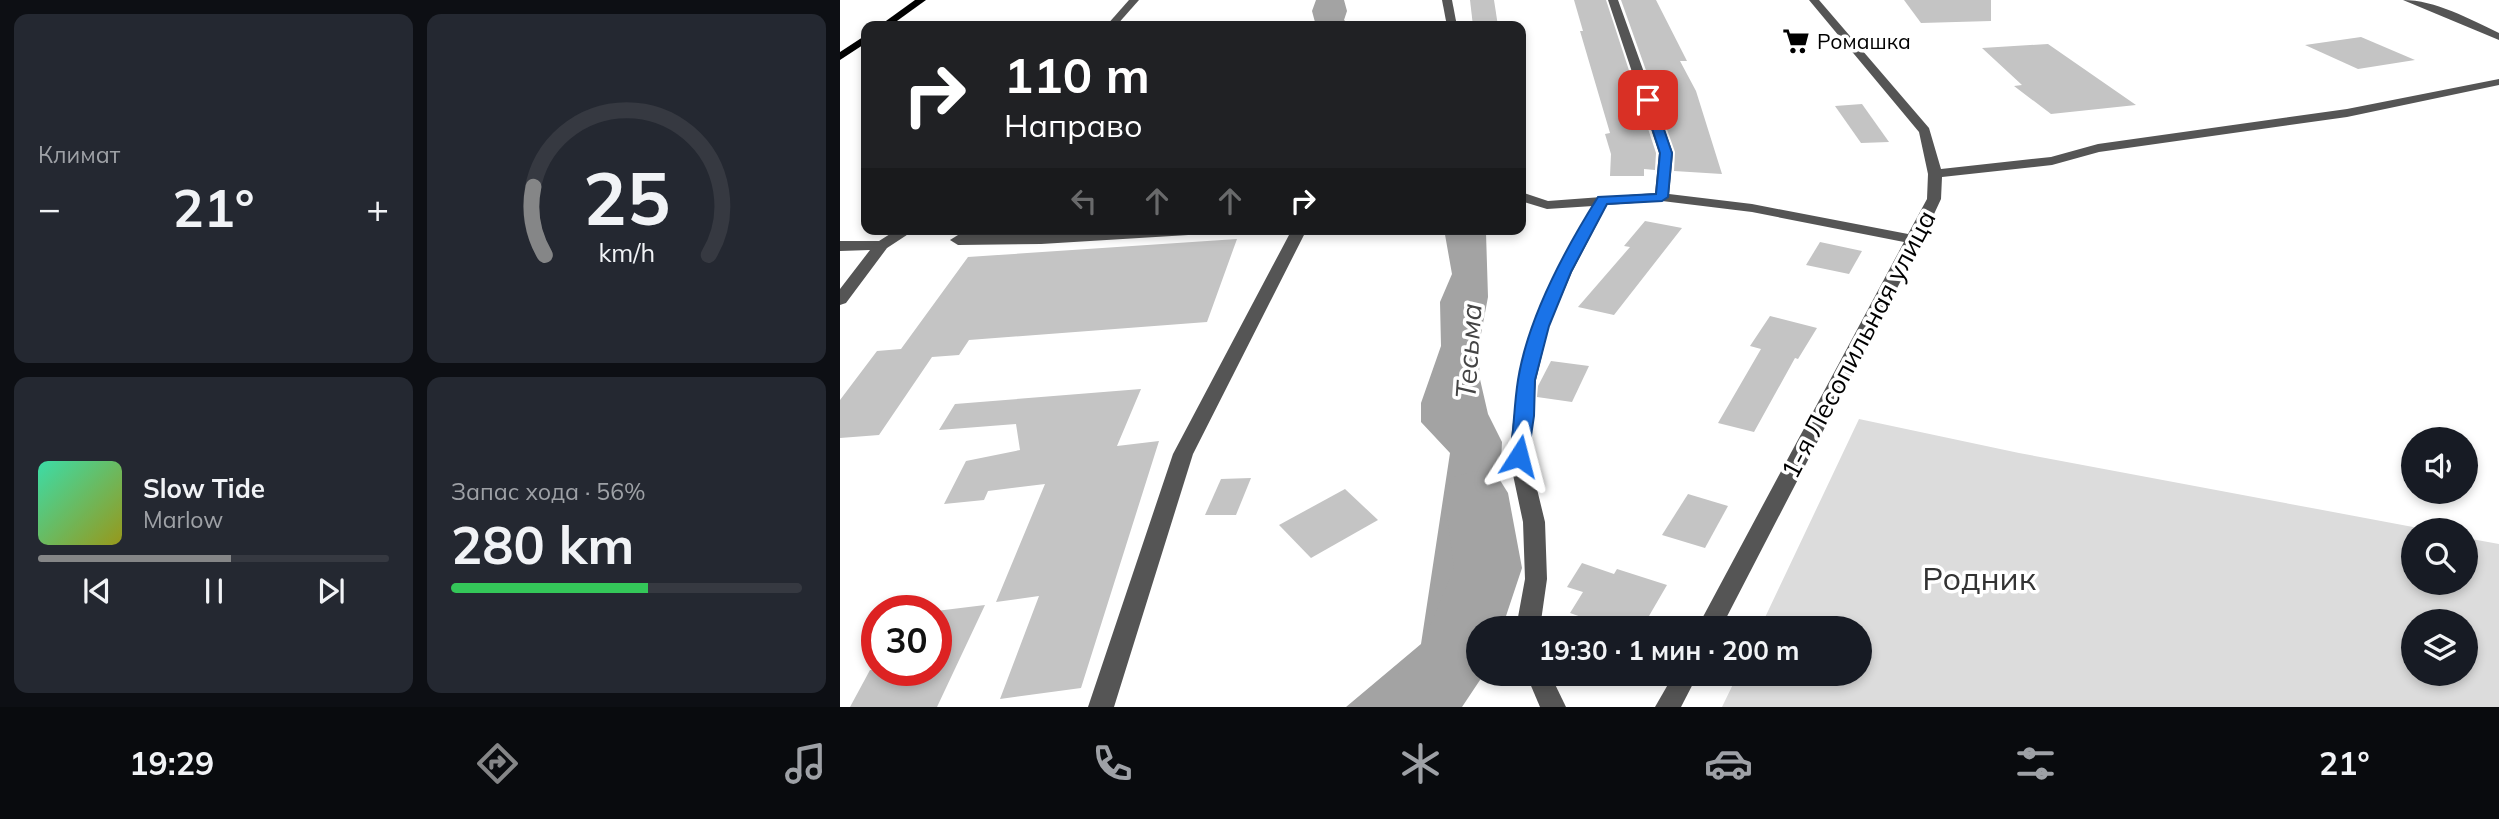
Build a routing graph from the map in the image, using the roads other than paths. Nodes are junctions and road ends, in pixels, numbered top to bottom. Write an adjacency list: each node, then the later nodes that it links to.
1 (921, 0): 7 (main road)
2 (1134, 0): 8 (street)
3 (1447, 0): 9 (street)
4 (1613, 0): 15 (street)
5 (1814, 0): 14 (street, 1-я Лесопильная улица)
6 (2408, 0): 10 (street)
7 (891, 21)
8 (1115, 21)
9 (1451, 21)
10 (2499, 37)
11 (861, 42): 12 (main road)
12 (840, 57)
13 (2499, 82): 14 (street)
14 (1935, 174): 22 (street, 1-я Лесопильная улица)
15 (1662, 197): 17 (street); 22 (street)
16 (1526, 198): 17 (street)
17 (1602, 200): 26 (street)
18 (898, 235): 23 (street)
19 (1113, 235): 21 (street)
20 (1297, 235): 30 (street)
21 (958, 240)
22 (1914, 240): 27 (street, 1-я Лесопильная улица)
23 (882, 244): 24 (street); 25 (street)
24 (840, 246)
25 (840, 300)
26 (1530, 616)
27 (1715, 616)
28 (1543, 686): 31 (street)
29 (1679, 686): 32 (street)
30 (1101, 707)
31 (1553, 707)
32 (1668, 707)

